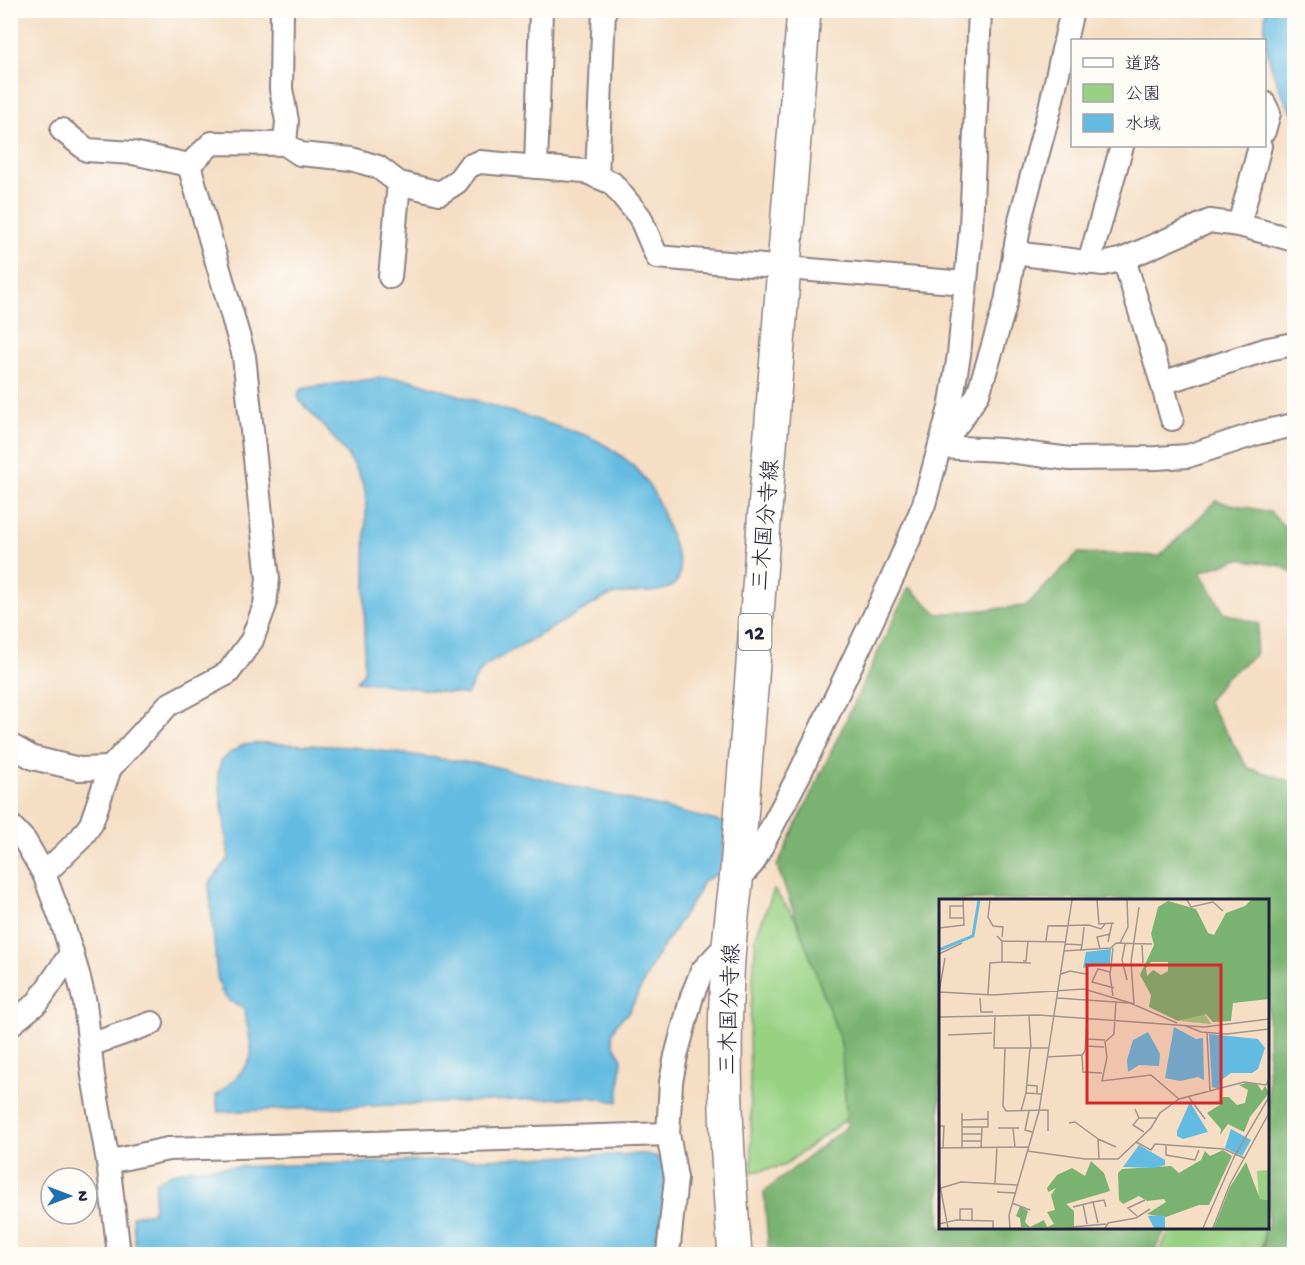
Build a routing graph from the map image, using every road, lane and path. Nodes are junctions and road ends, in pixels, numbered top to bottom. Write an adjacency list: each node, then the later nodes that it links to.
1 (282, 10): 10 (street)
2 (541, 10): 14 (street)
3 (604, 10): 15 (street)
4 (804, 10): 22 (main road, 三木国分寺線 / 12)
5 (980, 10): 24 (street)
6 (1072, 10): 19 (street)
7 (1266, 108): 8 (street)
8 (1266, 124)
9 (62, 130): 13 (street)
10 (285, 144): 13 (street); 16 (street)
11 (1122, 147): 21 (street)
12 (1260, 147): 17 (street)
13 (189, 165): 31 (street)
14 (536, 167): 15 (street); 16 (street)
15 (597, 177): 22 (street)
16 (399, 183): 23 (street)
17 (1239, 225): 18 (street); 20 (street)
18 (1294, 240)
19 (1014, 253): 21 (street); 29 (street)
20 (1124, 259): 21 (street); 26 (street)
21 (1089, 262)
22 (784, 268): 24 (street); 34 (main road, 三木国分寺線 / 12)
23 (390, 278)
24 (965, 283): 29 (street)
25 (1294, 344): 26 (street)
26 (1162, 383): 27 (street)
27 (1172, 419)
28 (1294, 425): 29 (street)
29 (940, 447): 34 (street)
30 (10, 745): 31 (street)
31 (110, 768): 33 (street)
32 (15, 837): 33 (street)
33 (44, 874): 36 (street)
34 (736, 882): 35 (main road, 三木国分寺線 / 12)
35 (729, 942): 40 (street); 44 (main road, 三木国分寺線 / 12)
36 (72, 952): 38 (street); 39 (street)
37 (152, 1023): 39 (street)
38 (10, 1025)
39 (90, 1045): 41 (street)
40 (668, 1134): 41 (street); 43 (street)
41 (108, 1162): 42 (street)
42 (119, 1254)
43 (668, 1254)
44 (735, 1254)

